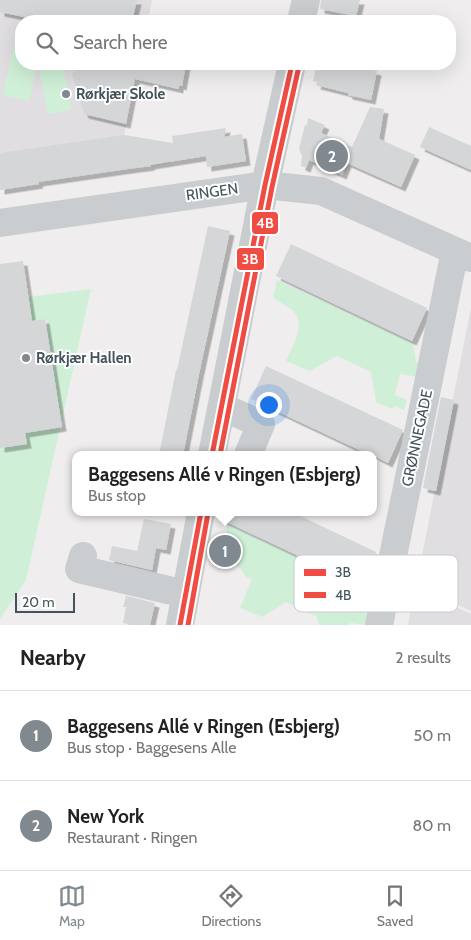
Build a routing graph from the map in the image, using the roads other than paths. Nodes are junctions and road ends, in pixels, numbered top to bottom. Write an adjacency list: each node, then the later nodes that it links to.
1 (306, 0): 2 (street)
2 (302, 15)
3 (291, 70): 4 (street)
4 (265, 184): 5 (street, RINGEN); 6 (street, RINGEN); 7 (street)
5 (0, 223)
6 (463, 255): 11 (street, GRØNNEGADE)
7 (222, 407): 8 (street); 9 (street)
8 (213, 451)
9 (250, 451)
10 (200, 516): 13 (street)
11 (395, 555)
12 (83, 556): 13 (street)
13 (185, 594): 15 (street)
14 (382, 612): 16 (street, GRØNNEGADE)
15 (180, 625)
16 (379, 625)

